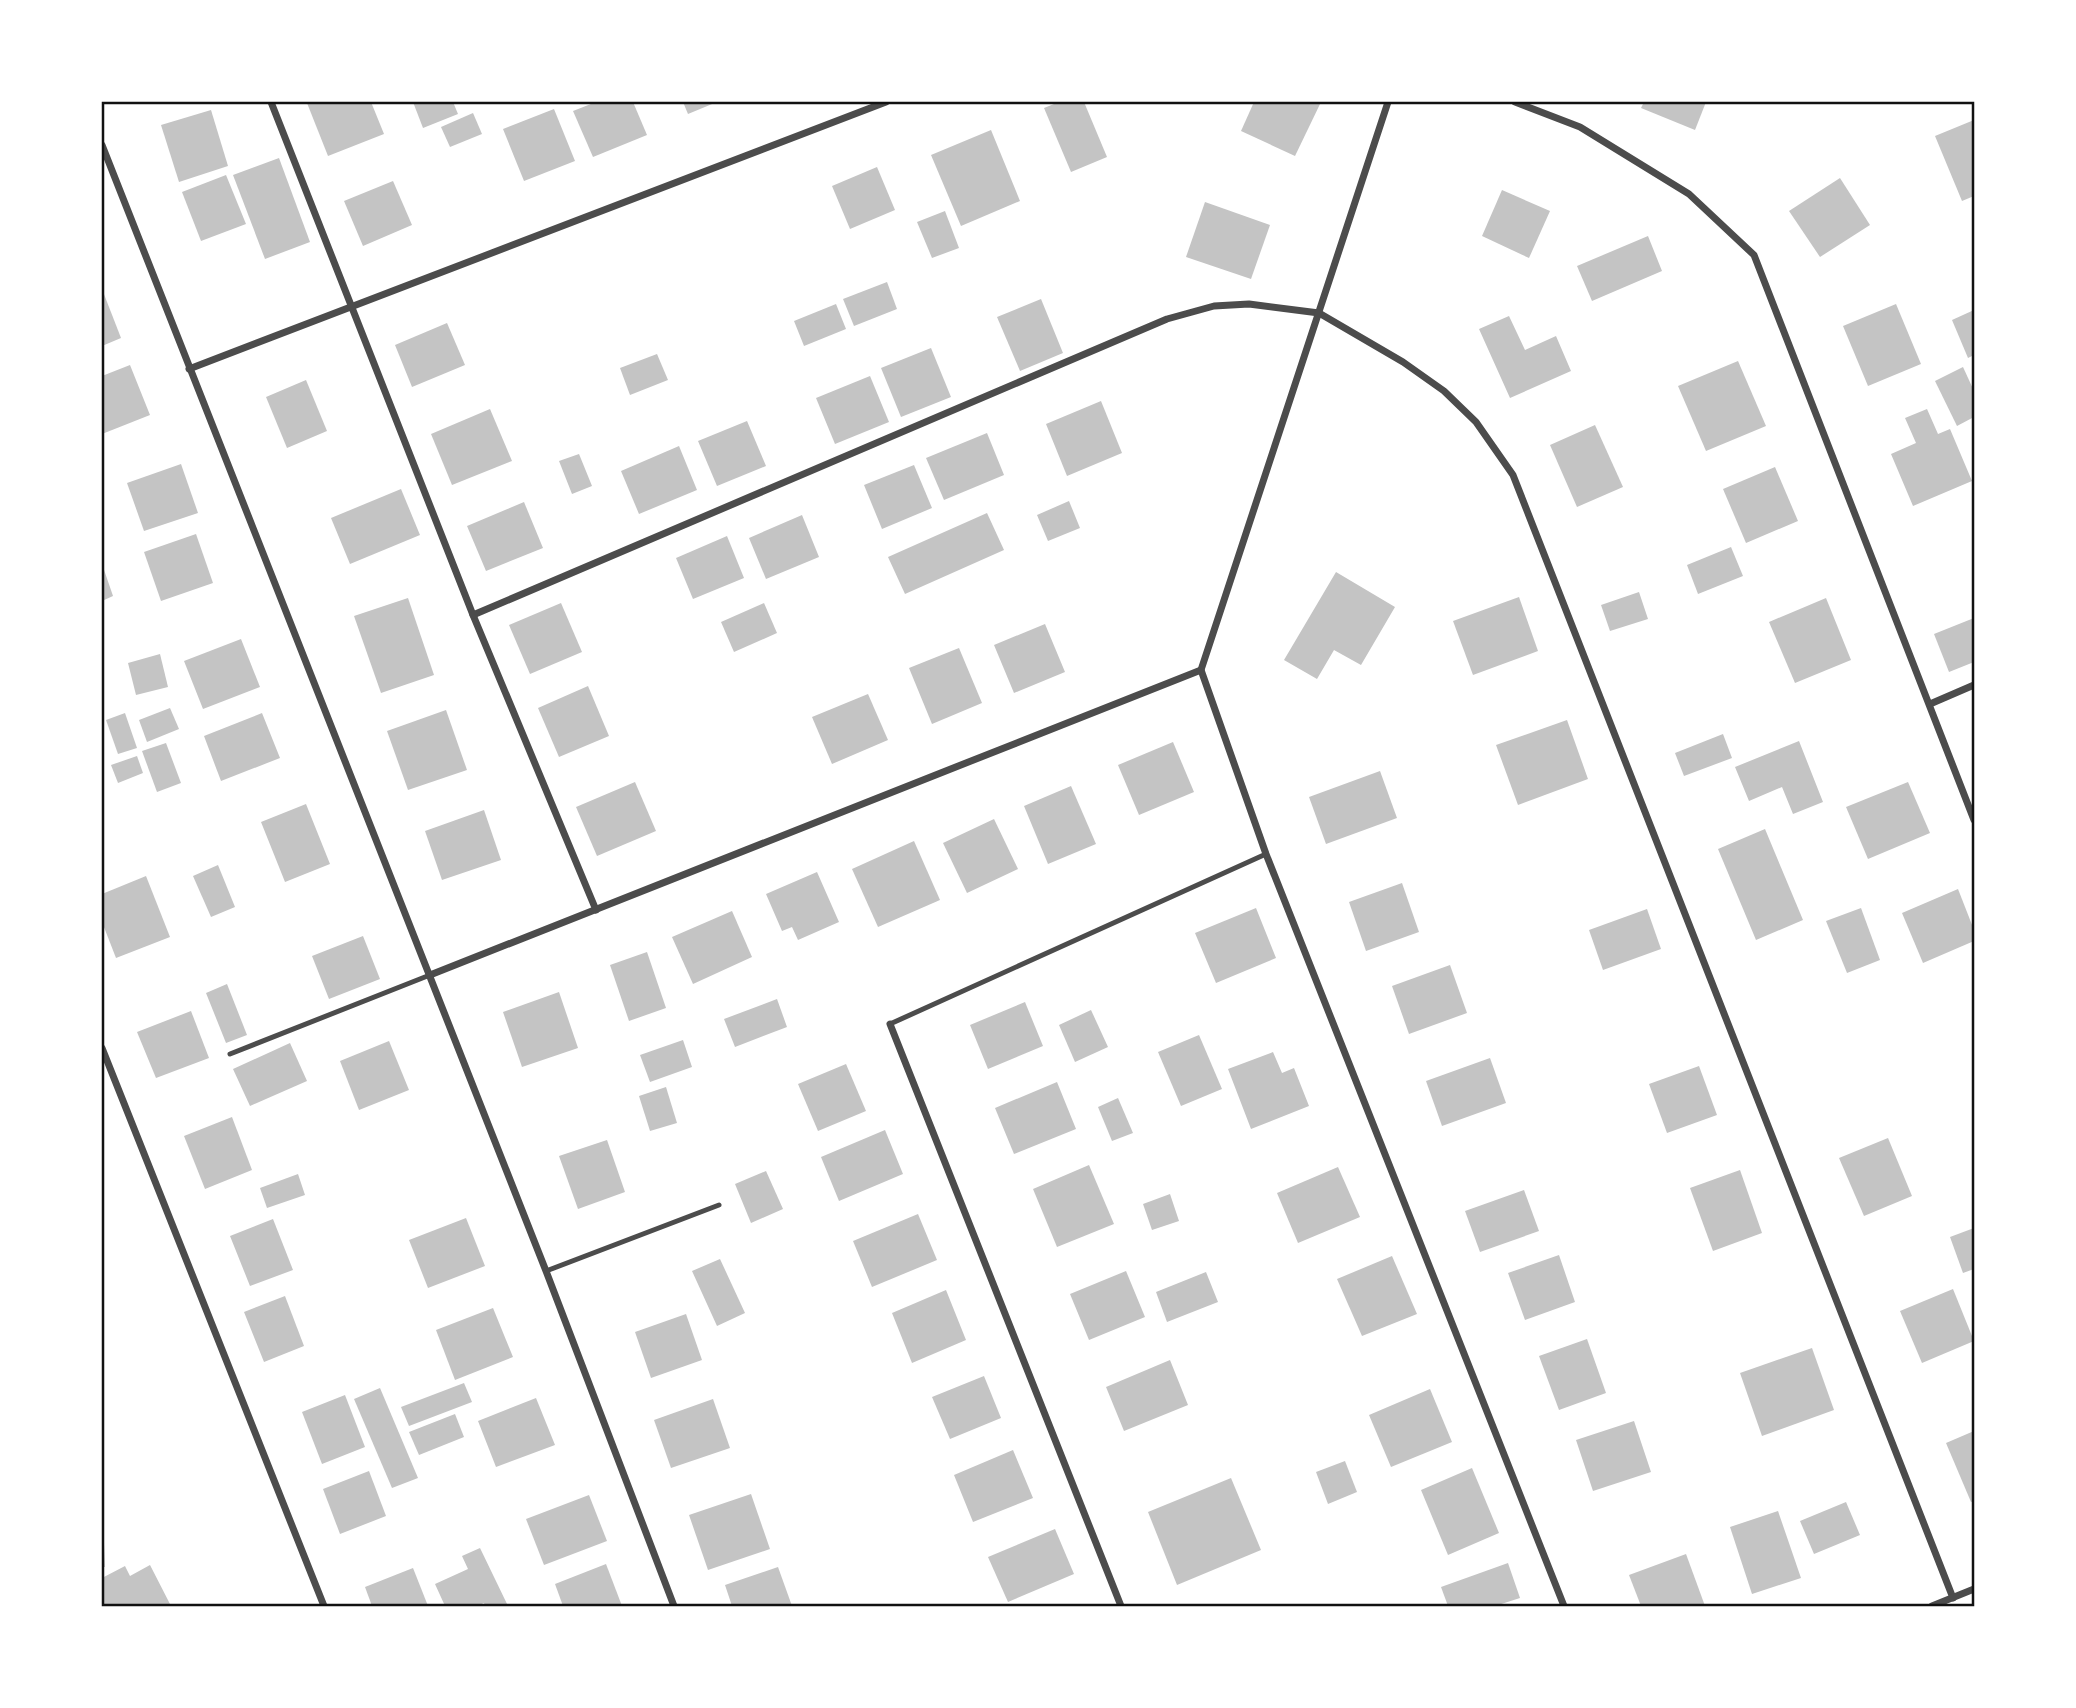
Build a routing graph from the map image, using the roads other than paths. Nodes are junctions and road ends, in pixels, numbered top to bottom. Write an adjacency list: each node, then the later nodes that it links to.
1 (271, 102): 6 (street)
2 (886, 102): 6 (street)
3 (1388, 102): 7 (street)
4 (1515, 102): 12 (street)
5 (102, 145): 8 (street)
6 (350, 306): 8 (street); 9 (street)
7 (1319, 313): 9 (street); 10 (street); 23 (street)
8 (189, 369): 16 (street)
9 (473, 615): 15 (street)
10 (1201, 670): 14 (street); 15 (street)
11 (1975, 685): 12 (street)
12 (1930, 704): 13 (street)
13 (1975, 820)
14 (1266, 854): 17 (lane); 27 (street)
15 (596, 910): 16 (street)
16 (430, 975): 19 (lane); 21 (street)
17 (890, 1024): 26 (street)
18 (102, 1048): 24 (street)
19 (230, 1054)
20 (719, 1205): 21 (lane)
21 (546, 1271): 25 (street)
22 (1975, 1589): 23 (street)
23 (1953, 1598): 28 (street)
24 (324, 1606)
25 (674, 1606)
26 (1121, 1606)
27 (1564, 1606)
28 (1932, 1606)

